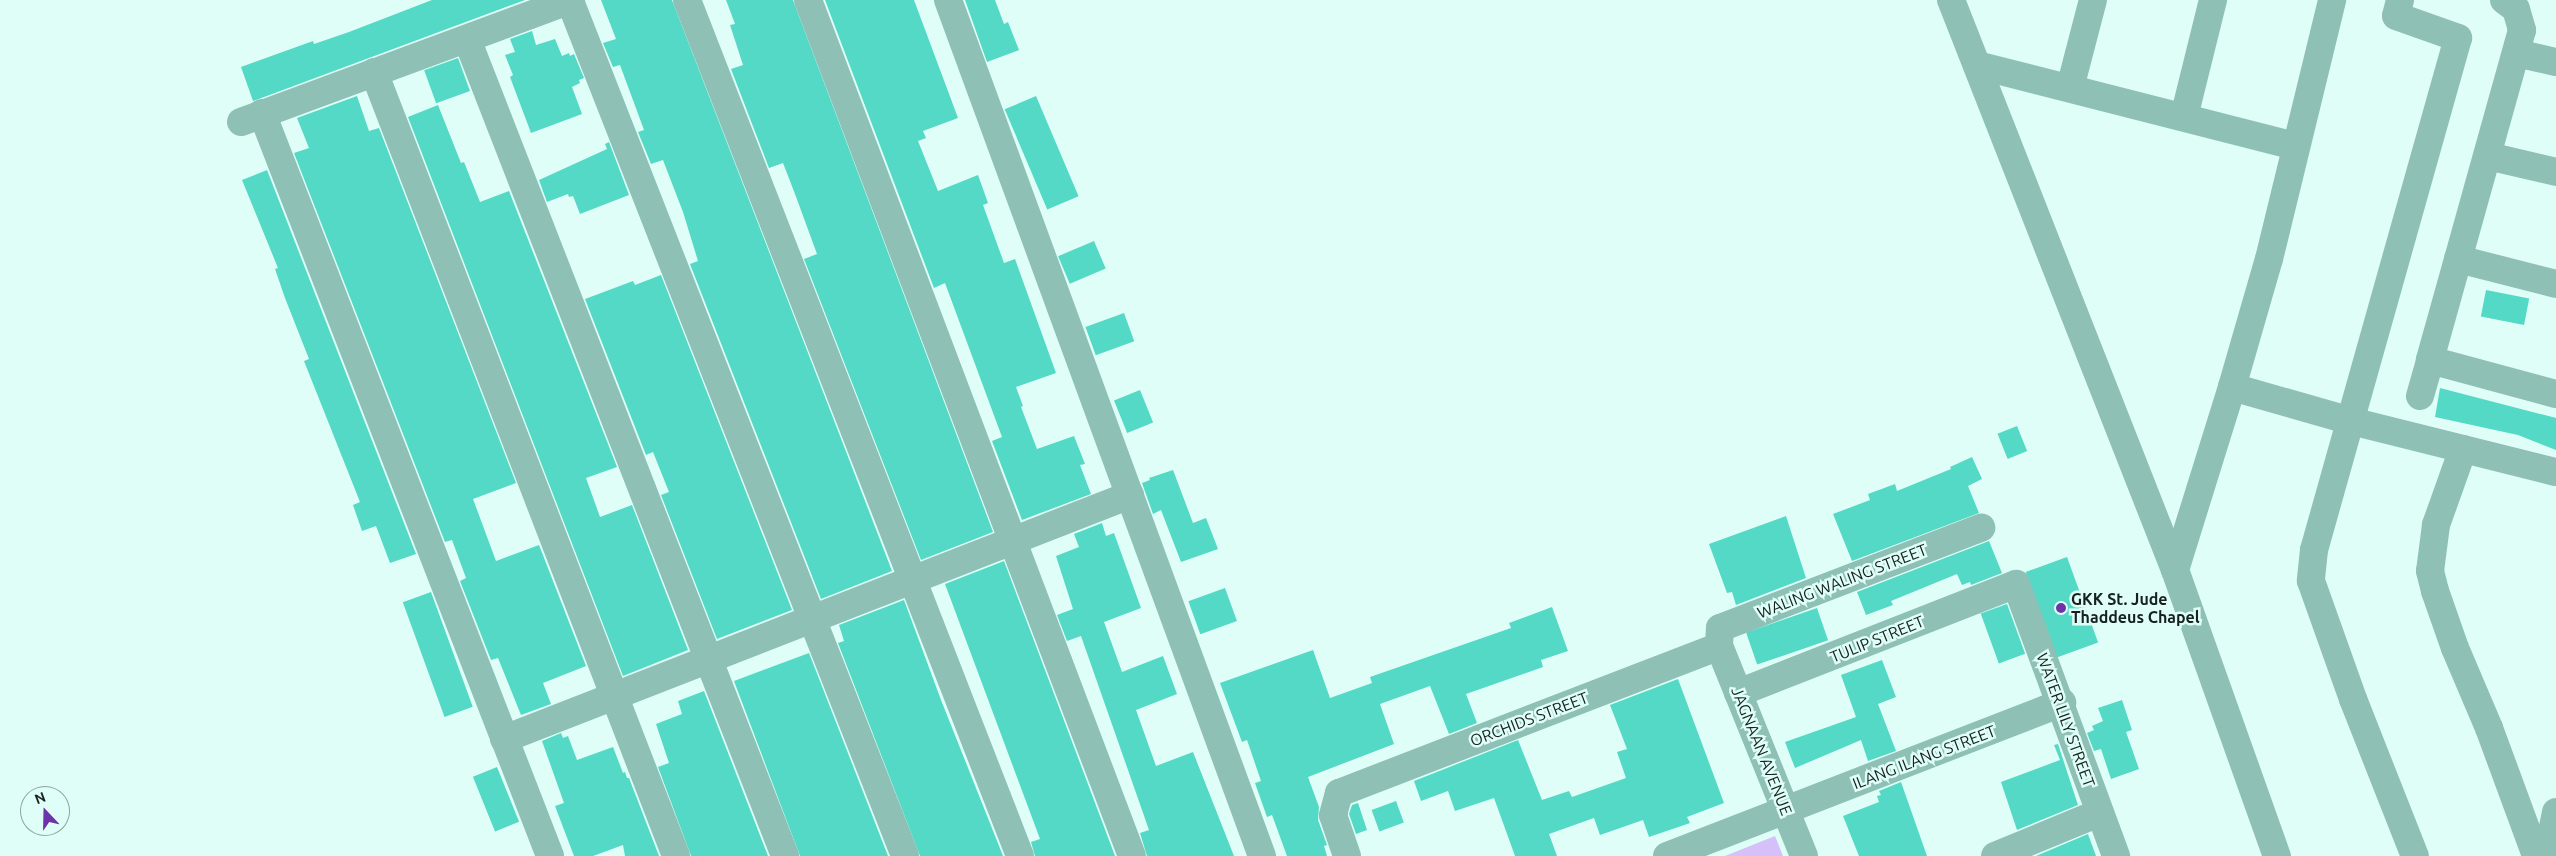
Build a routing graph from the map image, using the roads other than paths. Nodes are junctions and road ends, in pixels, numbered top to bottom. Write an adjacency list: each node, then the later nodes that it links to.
1 (571, 0): 11 (street); 36 (street)
2 (687, 0): 34 (street)
3 (808, 0): 32 (street)
4 (948, 0): 30 (street)
5 (2093, 0): 16 (street)
6 (2213, 0): 17 (street)
7 (2332, 0): 18 (street)
8 (2400, 0): 27 (street)
9 (2504, 0): 12 (street)
10 (1956, 4): 14 (street)
11 (467, 39): 15 (street); 38 (street)
12 (2516, 53): 13 (street); 19 (street)
13 (2556, 62)
14 (1977, 65): 16 (street); 33 (street)
15 (374, 72): 40 (street); 42 (street)
16 (2070, 88): 17 (street)
17 (2184, 117): 18 (street)
18 (2295, 146): 24 (street)
19 (2488, 156): 20 (street); 21 (street)
20 (2556, 172)
21 (2458, 259): 22 (street); 23 (street)
22 (2556, 284)
23 (2430, 360): 25 (street); 26 (street)
24 (2232, 387): 27 (street); 33 (street)
25 (2556, 394)
26 (2420, 396)
27 (2351, 421): 28 (street); 59 (street)
28 (2462, 449): 29 (street); 60 (street)
29 (2556, 472)
30 (1130, 496): 32 (street); 52 (street)
31 (1980, 528): 37 (street, WALING WALING STREET)
32 (1012, 541): 34 (street); 51 (street)
33 (2175, 570): 58 (street)
34 (913, 579): 36 (street); 50 (street)
35 (2016, 584): 39 (street, TULIP STREET); 41 (street, WATER LILY STREET)
36 (813, 618): 38 (street); 49 (street)
37 (1719, 646): 39 (street, JAGNAAN AVENUE); 53 (street, ORCHIDS STREET)
38 (709, 659): 40 (street); 48 (street)
39 (1738, 693): 43 (street, JAGNAAN AVENUE)
40 (614, 696): 42 (street); 47 (street)
41 (2062, 703): 43 (street, ILANG ILANG STREET); 45 (street, WATER LILY STREET)
42 (504, 739): 46 (street)
43 (1787, 811): 54 (street, ILANG ILANG STREET); 55 (street, JAGNAAN AVENUE)
44 (2556, 812): 61 (street)
45 (2099, 813): 56 (street); 57 (street, WATER LILY STREET)
46 (550, 856)
47 (676, 856)
48 (785, 856)
49 (905, 856)
50 (1020, 856)
51 (1132, 856)
52 (1262, 856)
53 (1347, 856)
54 (1667, 856)
55 (1804, 856)
56 (1995, 856)
57 (2116, 856)
58 (2277, 856)
59 (2415, 856)
60 (2536, 856)
61 (2547, 856)

